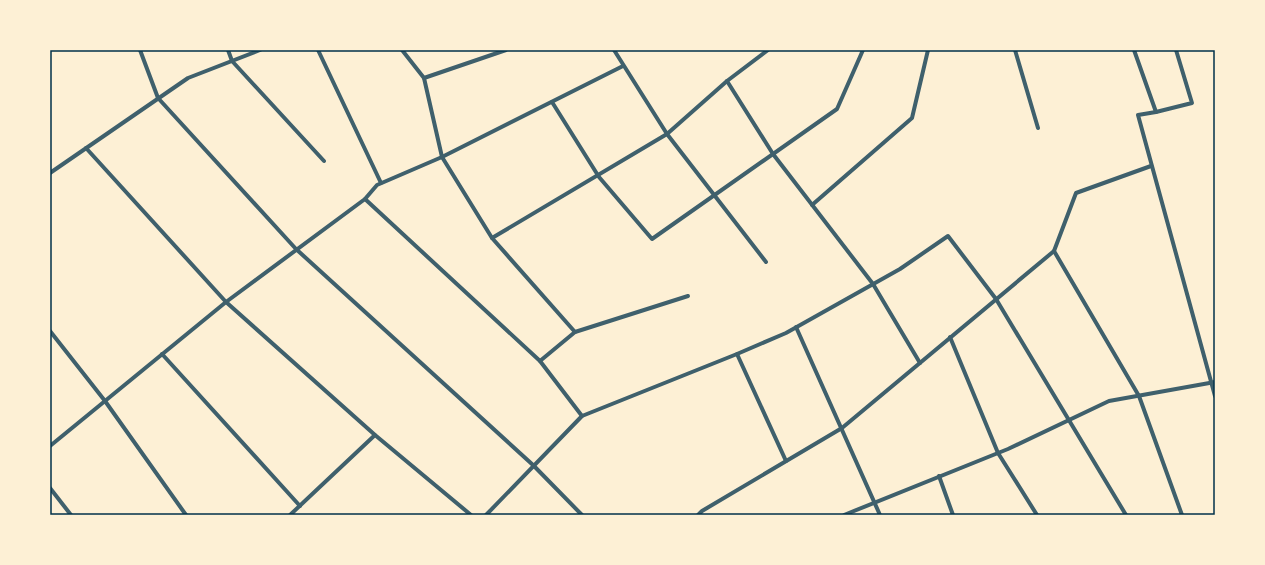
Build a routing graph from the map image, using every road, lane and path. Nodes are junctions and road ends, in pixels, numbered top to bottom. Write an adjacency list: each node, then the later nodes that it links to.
1 (140, 50): 18 (street)
2 (228, 50): 14 (street)
3 (260, 50): 14 (street)
4 (318, 50): 30 (street)
5 (402, 50): 16 (street)
6 (506, 50): 16 (street)
7 (614, 50): 15 (street)
8 (768, 50): 17 (street)
9 (863, 50): 24 (street)
10 (928, 50): 33 (street)
11 (1015, 50): 21 (street)
12 (1134, 50): 20 (street)
13 (1176, 50): 20 (street)
14 (232, 61): 18 (street); 26 (street)
15 (624, 66): 19 (street); 22 (street)
16 (424, 78): 25 (street)
17 (727, 81): 22 (street); 24 (street)
18 (158, 98): 23 (street); 35 (street)
19 (552, 102): 25 (street); 29 (street)
20 (1156, 112): 27 (street)
21 (1038, 128)
22 (667, 134): 29 (street); 31 (street)
23 (86, 148): 28 (street); 41 (street)
24 (773, 154): 31 (street); 33 (street)
25 (442, 157): 30 (street); 34 (street)
26 (324, 161)
27 (1151, 166): 36 (street); 50 (street)
28 (50, 172)
29 (599, 176): 31 (street); 34 (street)
30 (381, 183): 32 (street)
31 (714, 195): 37 (street)
32 (365, 200): 35 (street); 48 (street)
33 (812, 205): 38 (street)
34 (492, 238): 44 (street)
35 (296, 249): 41 (street); 61 (street)
36 (1054, 251): 40 (street); 51 (street)
37 (766, 262)
38 (873, 284): 40 (street); 42 (street); 49 (street)
39 (688, 296): 44 (street)
40 (996, 299): 45 (street); 55 (street)
41 (226, 302): 46 (street); 57 (street)
42 (796, 327): 47 (street); 56 (street)
43 (50, 331): 53 (street)
44 (575, 332): 48 (street)
45 (950, 337): 49 (street); 59 (street)
46 (162, 354): 53 (street); 65 (street)
47 (737, 354): 54 (street); 60 (street)
48 (540, 361): 54 (street)
49 (920, 363): 56 (street)
50 (1213, 382): 51 (street); 52 (street)
51 (1140, 396): 55 (street); 78 (street)
52 (1215, 396)
53 (105, 401): 58 (street); 67 (street)
54 (582, 416): 61 (street)
55 (1068, 420): 59 (street); 77 (street)
56 (842, 428): 60 (street); 64 (street)
57 (375, 435): 65 (street); 69 (street)
58 (50, 446)
59 (998, 453): 62 (street); 76 (street)
60 (786, 461): 72 (street)
61 (533, 465): 70 (street); 71 (street)
62 (939, 476): 64 (street); 75 (street)
63 (50, 488): 66 (street)
64 (875, 502): 73 (street); 74 (street)
65 (300, 506): 68 (street)
66 (71, 515)
67 (186, 515)
68 (290, 515)
69 (471, 515)
70 (486, 515)
71 (582, 515)
72 (698, 515)
73 (844, 515)
74 (880, 515)
75 (953, 515)
76 (1037, 515)
77 (1126, 515)
78 (1182, 515)

